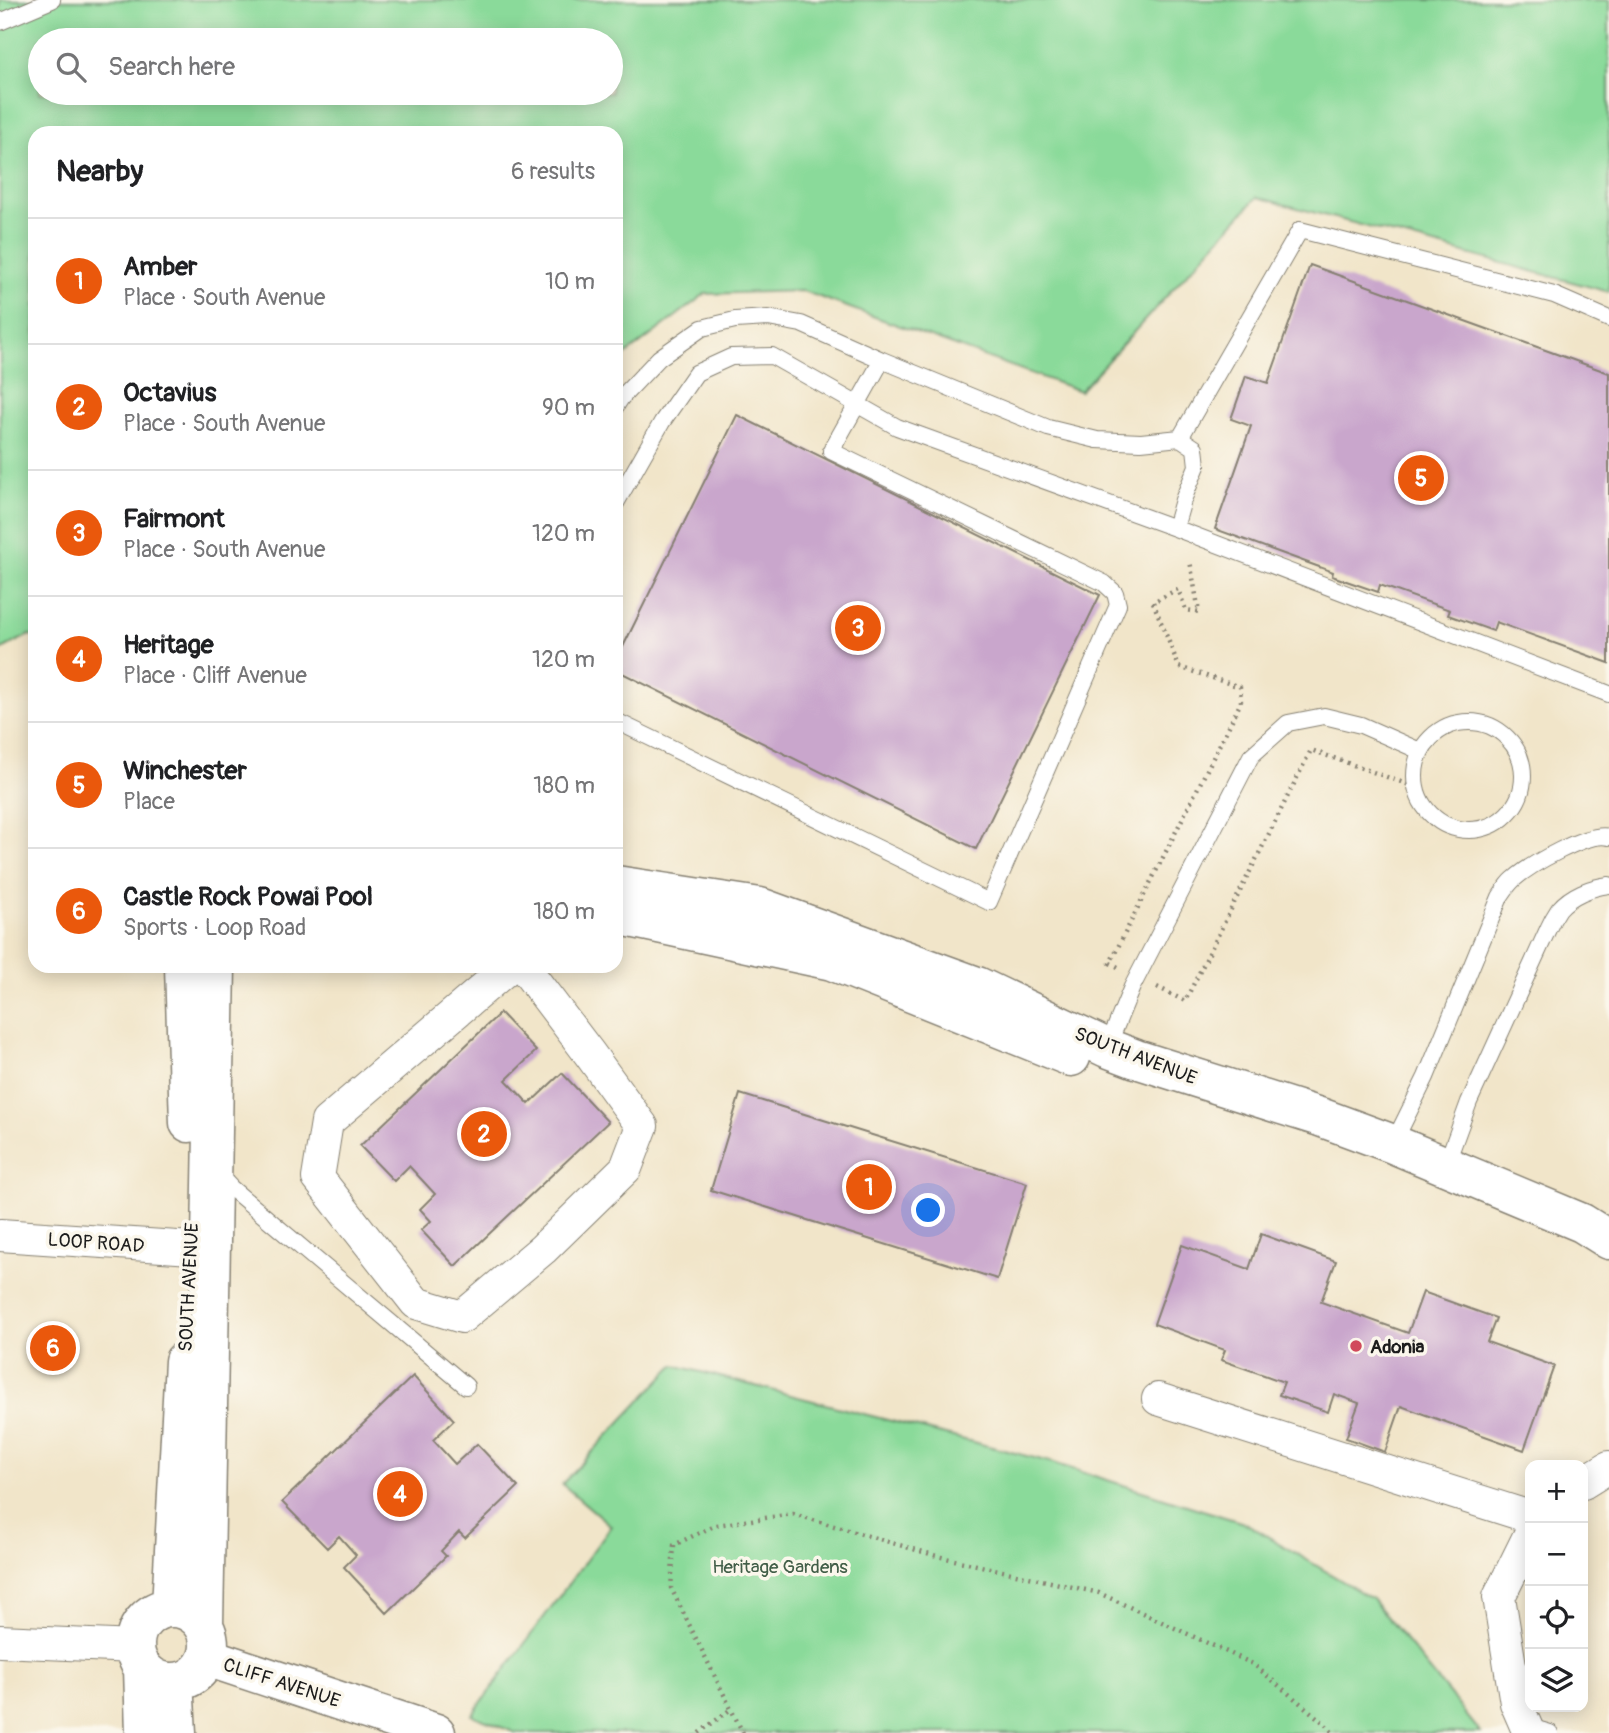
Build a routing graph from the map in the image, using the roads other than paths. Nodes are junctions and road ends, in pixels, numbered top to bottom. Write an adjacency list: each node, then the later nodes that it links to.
1 (52, 0): 2 (lane)
2 (0, 22)
3 (1609, 319): 7 (lane)
4 (882, 360): 5 (lane); 6 (lane); 7 (lane)
5 (623, 396)
6 (858, 404): 8 (lane); 9 (lane); 11 (lane)
7 (1180, 438): 9 (lane)
8 (623, 478)
9 (1175, 528): 10 (lane)
10 (1609, 694)
11 (623, 724)
12 (1420, 751): 12 (lane); 21 (lane)
13 (1609, 837): 22 (lane)
14 (623, 885): 21 (street, SOUTH AVENUE)
15 (1609, 885): 23 (lane)
16 (623, 916): 28 (street)
17 (184, 973): 27 (street, SOUTH AVENUE)
18 (216, 973): 24 (street)
19 (502, 973): 20 (street)
20 (528, 973)
21 (1107, 1048): 22 (street, SOUTH AVENUE)
22 (1394, 1144): 23 (street, SOUTH AVENUE)
23 (1446, 1165): 26 (street, SOUTH AVENUE)
24 (212, 1169): 29 (lane); 37 (street)
25 (0, 1235): 27 (street, LOOP ROAD)
26 (1609, 1240)
27 (192, 1248): 35 (street, SOUTH AVENUE)
28 (1609, 1268)
29 (466, 1386)
30 (1158, 1399): 33 (street)
31 (1609, 1467): 32 (street)
32 (1588, 1480)
33 (1525, 1515)
34 (1525, 1544): 39 (street)
35 (171, 1607): 37 (street); 38 (street)
36 (0, 1641): 38 (street)
37 (205, 1641): 38 (street); 42 (street, CLIFF AVENUE)
38 (151, 1666): 40 (street); 41 (street)
39 (1535, 1731)
40 (145, 1733)
41 (177, 1733)
42 (436, 1733)

